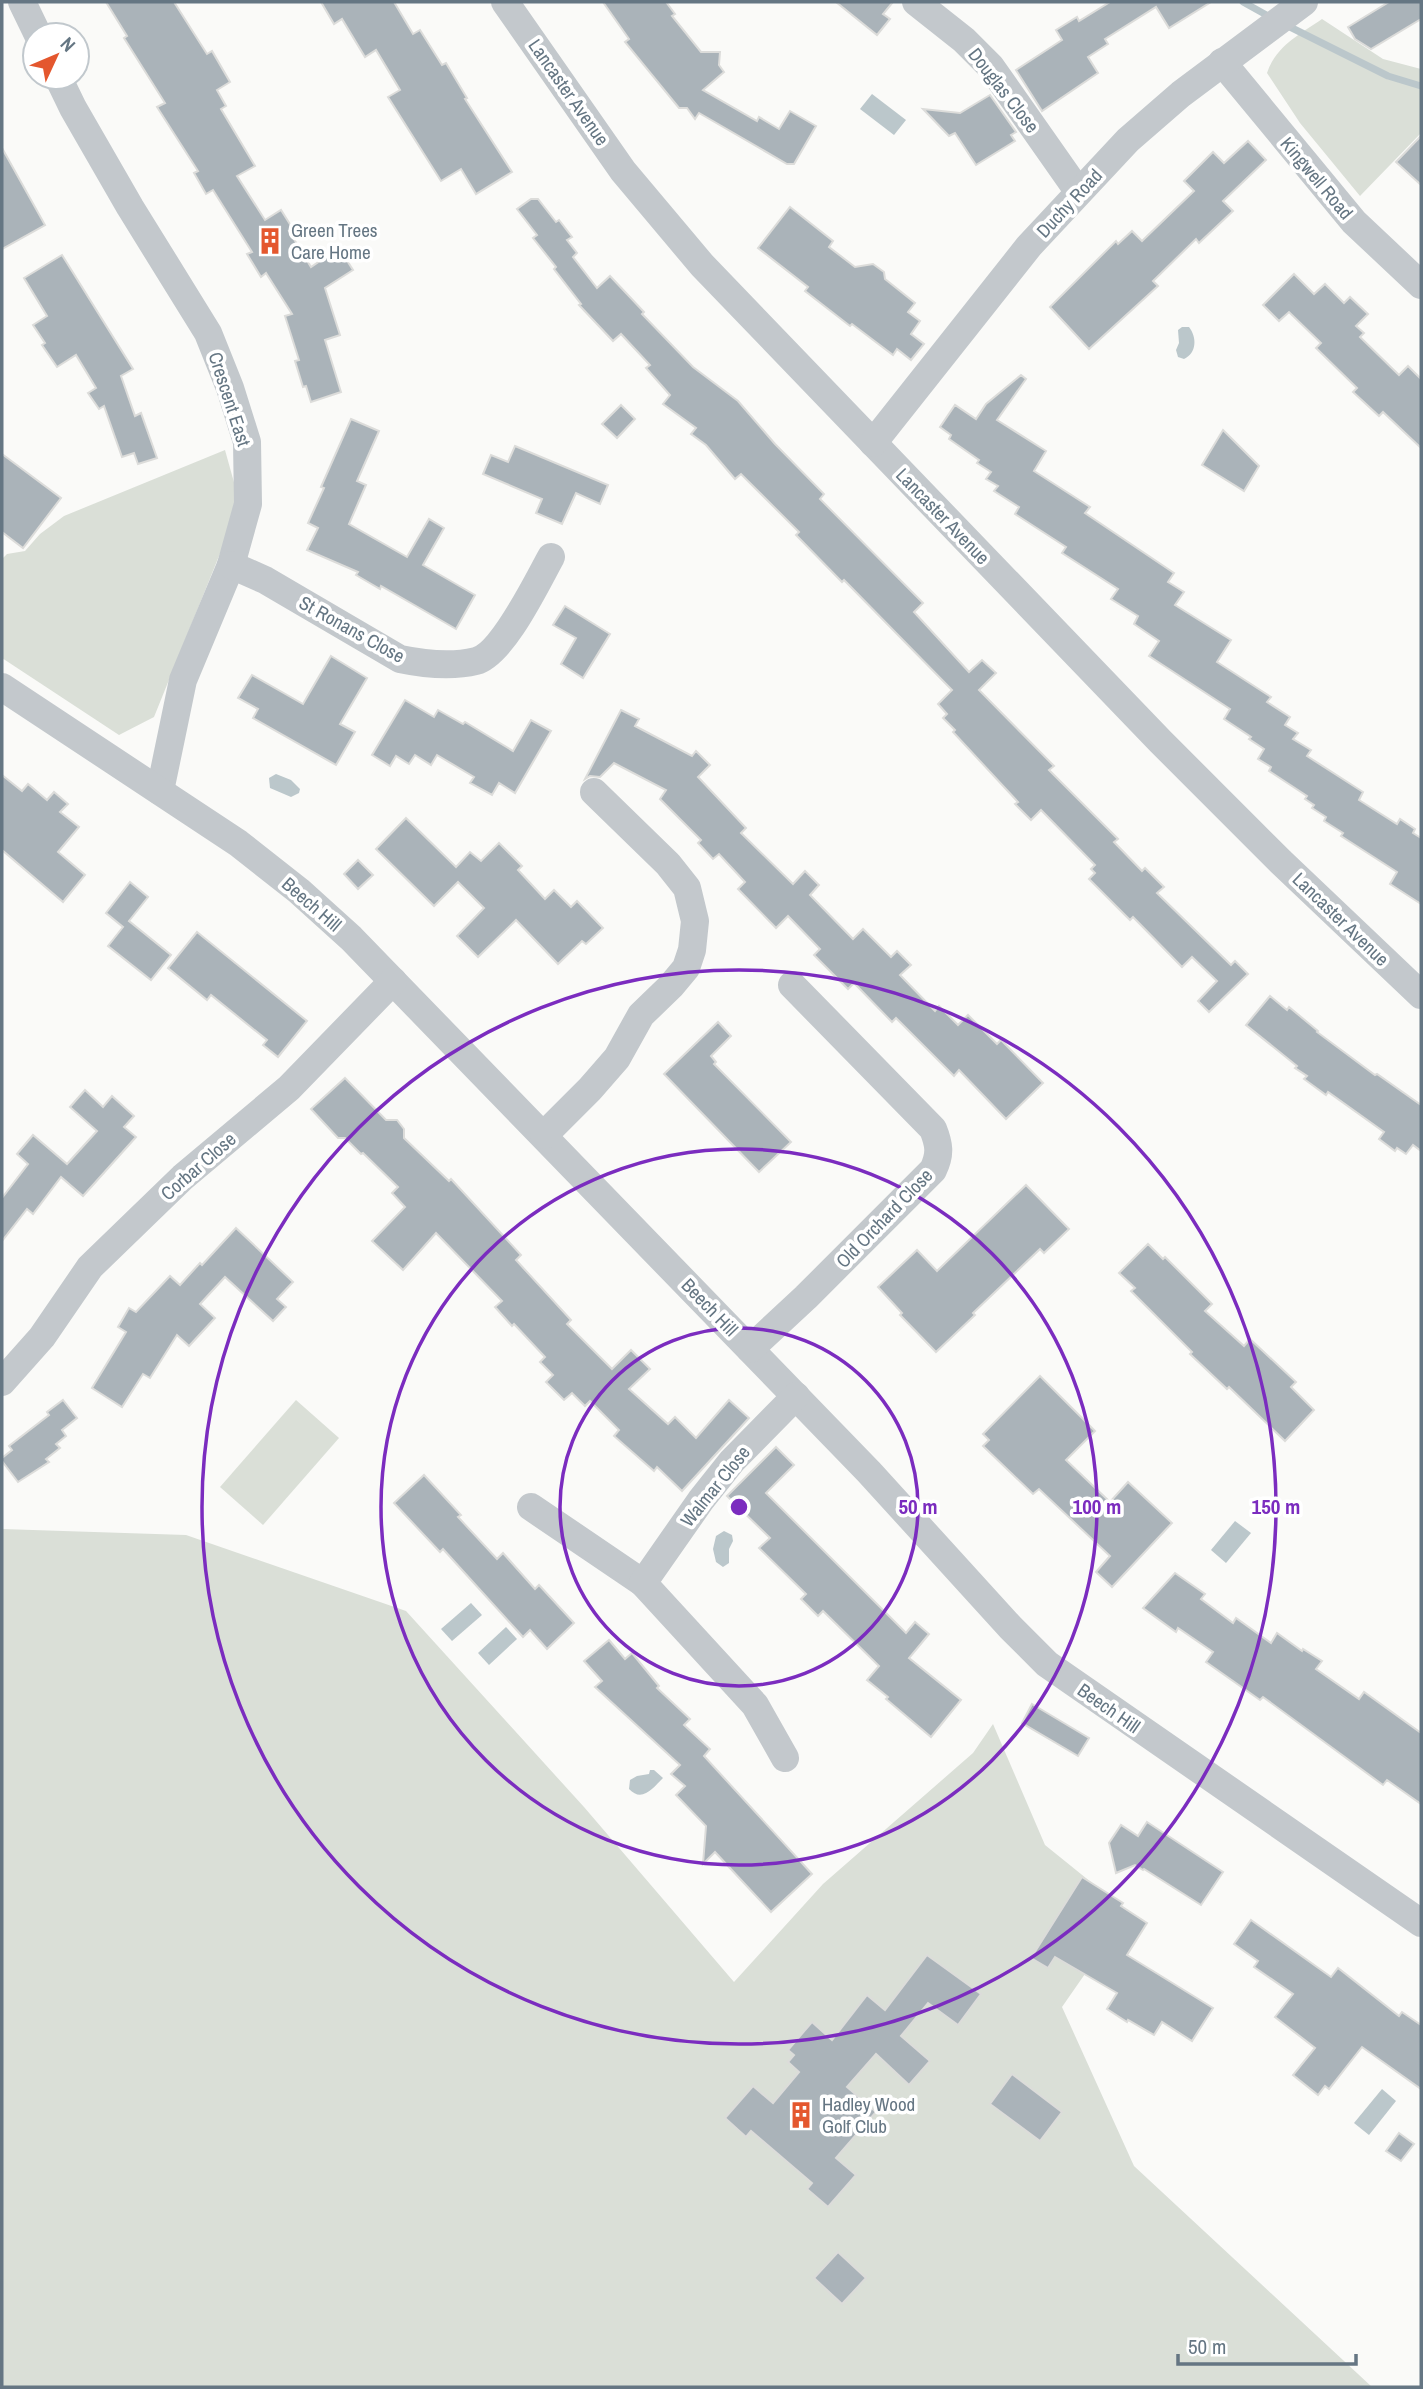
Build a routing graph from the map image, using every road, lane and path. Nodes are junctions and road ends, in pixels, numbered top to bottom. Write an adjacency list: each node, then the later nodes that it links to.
1 (22, 2): 5 (street)
2 (505, 2): 10 (street, Lancaster Avenue)
3 (916, 2): 8 (street, Douglas Close)
4 (1296, 7): 6 (street, Duchy Road)
5 (31, 21)
6 (1223, 62): 8 (street, Duchy Road); 9 (street, Kingwell Road)
7 (65, 91): 12 (street, Crescent East)
8 (1079, 191): 10 (street, Duchy Road)
9 (1421, 285)
10 (873, 443): 18 (street, Lancaster Avenue)
11 (551, 557): 12 (street, St Ronans Close)
12 (231, 565): 14 (street, Crescent East)
13 (2, 687): 14 (street, Beech Hill)
14 (160, 791): 16 (street, Beech Hill)
15 (594, 792): 19 (street)
16 (393, 981): 19 (street, Beech Hill); 21 (street, Corbar Close)
17 (792, 985): 20 (street, Old Orchard Close)
18 (1421, 995)
19 (544, 1135): 20 (street, Beech Hill)
20 (750, 1349): 22 (street, Beech Hill)
21 (7, 1366)
22 (796, 1396): 24 (street, Walmar Close); 26 (street, Beech Hill)
23 (531, 1507): 24 (street)
24 (643, 1583): 25 (street)
25 (785, 1758)
26 (1421, 1923)

